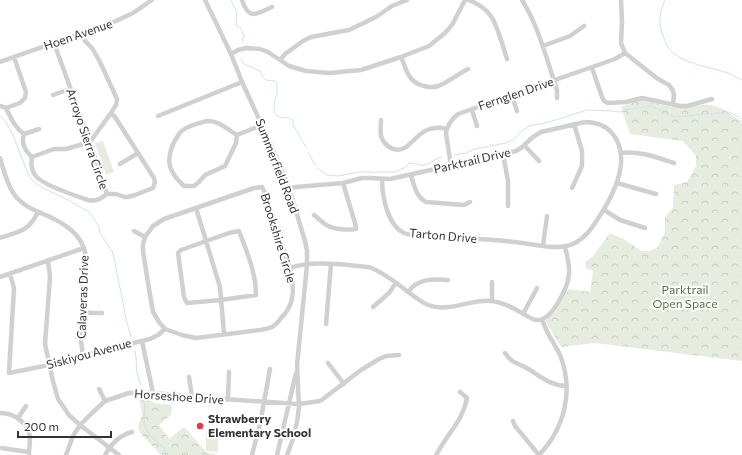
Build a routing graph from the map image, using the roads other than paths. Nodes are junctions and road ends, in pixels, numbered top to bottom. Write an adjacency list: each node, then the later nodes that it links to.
1 (152, 0): 11 (street, Hoen Avenue)
2 (205, 0): 15 (street, Summerfield Road)
3 (242, 0): 9 (street)
4 (408, 0): 19 (street)
5 (465, 0): 17 (street)
6 (469, 0): 18 (street)
7 (522, 0): 13 (street)
8 (621, 0): 14 (street)
9 (272, 7)
10 (584, 26): 13 (street)
11 (82, 33): 12 (street, Hoen Avenue); 35 (street)
12 (54, 43): 16 (street, Hoen Avenue); 25 (street, Arroyo Sierra Circle)
13 (543, 46): 23 (street)
14 (625, 52): 21 (street, Fernglen Drive); 30 (street)
15 (231, 54): 19 (street); 24 (street, Summerfield Road)
16 (14, 57): 20 (street, Hoen Avenue); 32 (street)
17 (401, 57): 19 (street); 22 (street)
18 (507, 59)
19 (280, 60)
20 (0, 62)
21 (592, 68): 23 (street, Fernglen Drive); 30 (street)
22 (468, 69)
23 (554, 81): 27 (street, Fernglen Drive); 28 (street)
24 (242, 82): 36 (street); 39 (street, Summerfield Road)
25 (70, 89): 26 (street); 45 (street, Arroyo Sierra Circle)
26 (54, 95)
27 (512, 96): 33 (street, Fernglen Drive); 34 (street)
28 (557, 98)
29 (712, 99): 30 (street)
30 (673, 104)
31 (0, 106): 32 (street)
32 (6, 108): 43 (street, Arroyo Sierra Circle)
33 (472, 110): 40 (street); 42 (street, Fernglen Drive)
34 (517, 111)
35 (111, 113): 45 (street); 47 (street)
36 (158, 116)
37 (381, 120): 42 (street)
38 (574, 124): 46 (street, Parktrail Drive); 48 (street, Parktrail Drive); 61 (street)
39 (262, 125): 44 (street); 60 (street, Summerfield Road)
40 (477, 126)
41 (39, 129): 43 (street)
42 (446, 129): 55 (street)
43 (24, 134): 50 (street, Arroyo Sierra Circle)
44 (237, 135): 44 (street)
45 (90, 142): 50 (street); 62 (street, Arroyo Sierra Circle)
46 (524, 145): 49 (street, Parktrail Drive); 52 (street)
47 (138, 153): 54 (street); 62 (street)
48 (621, 153): 53 (street); 59 (street, Parktrail Drive)
49 (503, 154): 55 (street, Parktrail Drive); 65 (street)
50 (32, 157): 62 (street, Arroyo Sierra Circle)
51 (0, 158): 68 (street, Calaveras Drive)
52 (539, 160)
53 (674, 163)
54 (120, 164)
55 (451, 166): 56 (street, Parktrail Drive)
56 (411, 175): 57 (street, Parktrail Drive); 64 (street)
57 (382, 179): 58 (street, Parktrail Drive); 76 (street, Tarton Drive)
58 (343, 183): 60 (street, Parktrail Drive); 69 (street)
59 (617, 183): 63 (street); 67 (street, Parktrail Drive)
60 (289, 188): 80 (street, Summerfield Road)
61 (572, 188)
62 (107, 194)
63 (656, 194)
64 (470, 202)
65 (508, 206)
66 (196, 208): 73 (street, Brookshire Circle); 75 (street); 82 (street, Brookshire Circle)
67 (604, 210): 71 (street); 77 (street, Parktrail Drive)
68 (38, 212): 74 (street); 78 (street, Calaveras Drive)
69 (314, 215)
70 (547, 216): 76 (street)
71 (645, 228)
72 (134, 231): 73 (street)
73 (145, 237): 98 (street)
74 (0, 238)
75 (206, 241): 90 (street); 90 (street); 90 (street)
76 (543, 246): 77 (street, Tarton Drive)
77 (565, 247): 96 (street)
78 (84, 248): 79 (street); 93 (street, Calaveras Drive)
79 (48, 260): 83 (street); 105 (street)
80 (307, 264): 81 (street); 82 (street); 106 (street, Summerfield Road)
81 (331, 264): 87 (street); 97 (street)
82 (290, 268): 99 (street, Brookshire Circle)
83 (10, 274): 84 (street); 105 (street, Siskiyou Avenue)
84 (0, 277)
85 (448, 280): 89 (street)
86 (492, 282): 91 (street)
87 (396, 283): 89 (street); 92 (street)
88 (537, 288): 95 (street)
89 (408, 292): 91 (street)
90 (221, 300): 99 (street)
91 (492, 301): 95 (street)
92 (373, 307)
93 (83, 312): 94 (street); 102 (street, Calaveras Drive)
94 (102, 313)
95 (523, 314): 96 (street)
96 (542, 320): 111 (street)
97 (326, 324)
98 (165, 329): 99 (street, Brookshire Circle); 100 (street, Siskiyou Avenue)
99 (224, 334)
100 (142, 341): 102 (street, Siskiyou Avenue); 114 (street)
101 (505, 353): 111 (street)
102 (83, 355): 105 (street, Siskiyou Avenue)
103 (399, 355): 110 (street, Horseshoe Drive)
104 (328, 363): 110 (street)
105 (49, 365): 125 (street)
106 (297, 365): 119 (street, Summerfield Road); 120 (street, Summerfield Road)
107 (270, 369): 118 (street)
108 (229, 372): 116 (street)
109 (189, 377): 115 (street)
110 (344, 384): 120 (street, Horseshoe Drive)
111 (567, 386): 137 (street)
112 (99, 389): 117 (street)
113 (460, 392): 136 (street)
114 (153, 393): 115 (street, Horseshoe Drive); 117 (street, Horseshoe Drive)
115 (192, 396): 116 (street, Horseshoe Drive)
116 (228, 400): 118 (street, Horseshoe Drive)
117 (105, 401): 125 (street, Horseshoe Drive)
118 (264, 402): 119 (street, Horseshoe Drive); 133 (street)
119 (289, 404): 120 (street, Horseshoe Drive); 134 (street, Summerfield Road)
120 (298, 404): 135 (street, Summerfield Road)
121 (26, 406): 123 (street)
122 (0, 413): 123 (street)
123 (18, 418): 129 (street)
124 (513, 421): 137 (street)
125 (80, 425): 128 (street); 130 (street, Horseshoe Drive)
126 (132, 432): 128 (street)
127 (2, 448): 129 (street)
128 (110, 448): 131 (street); 132 (street)
129 (29, 453)
130 (66, 455)
131 (105, 455)
132 (119, 455)
133 (252, 455)
134 (277, 455)
135 (287, 455)
136 (436, 455)
137 (539, 455)

